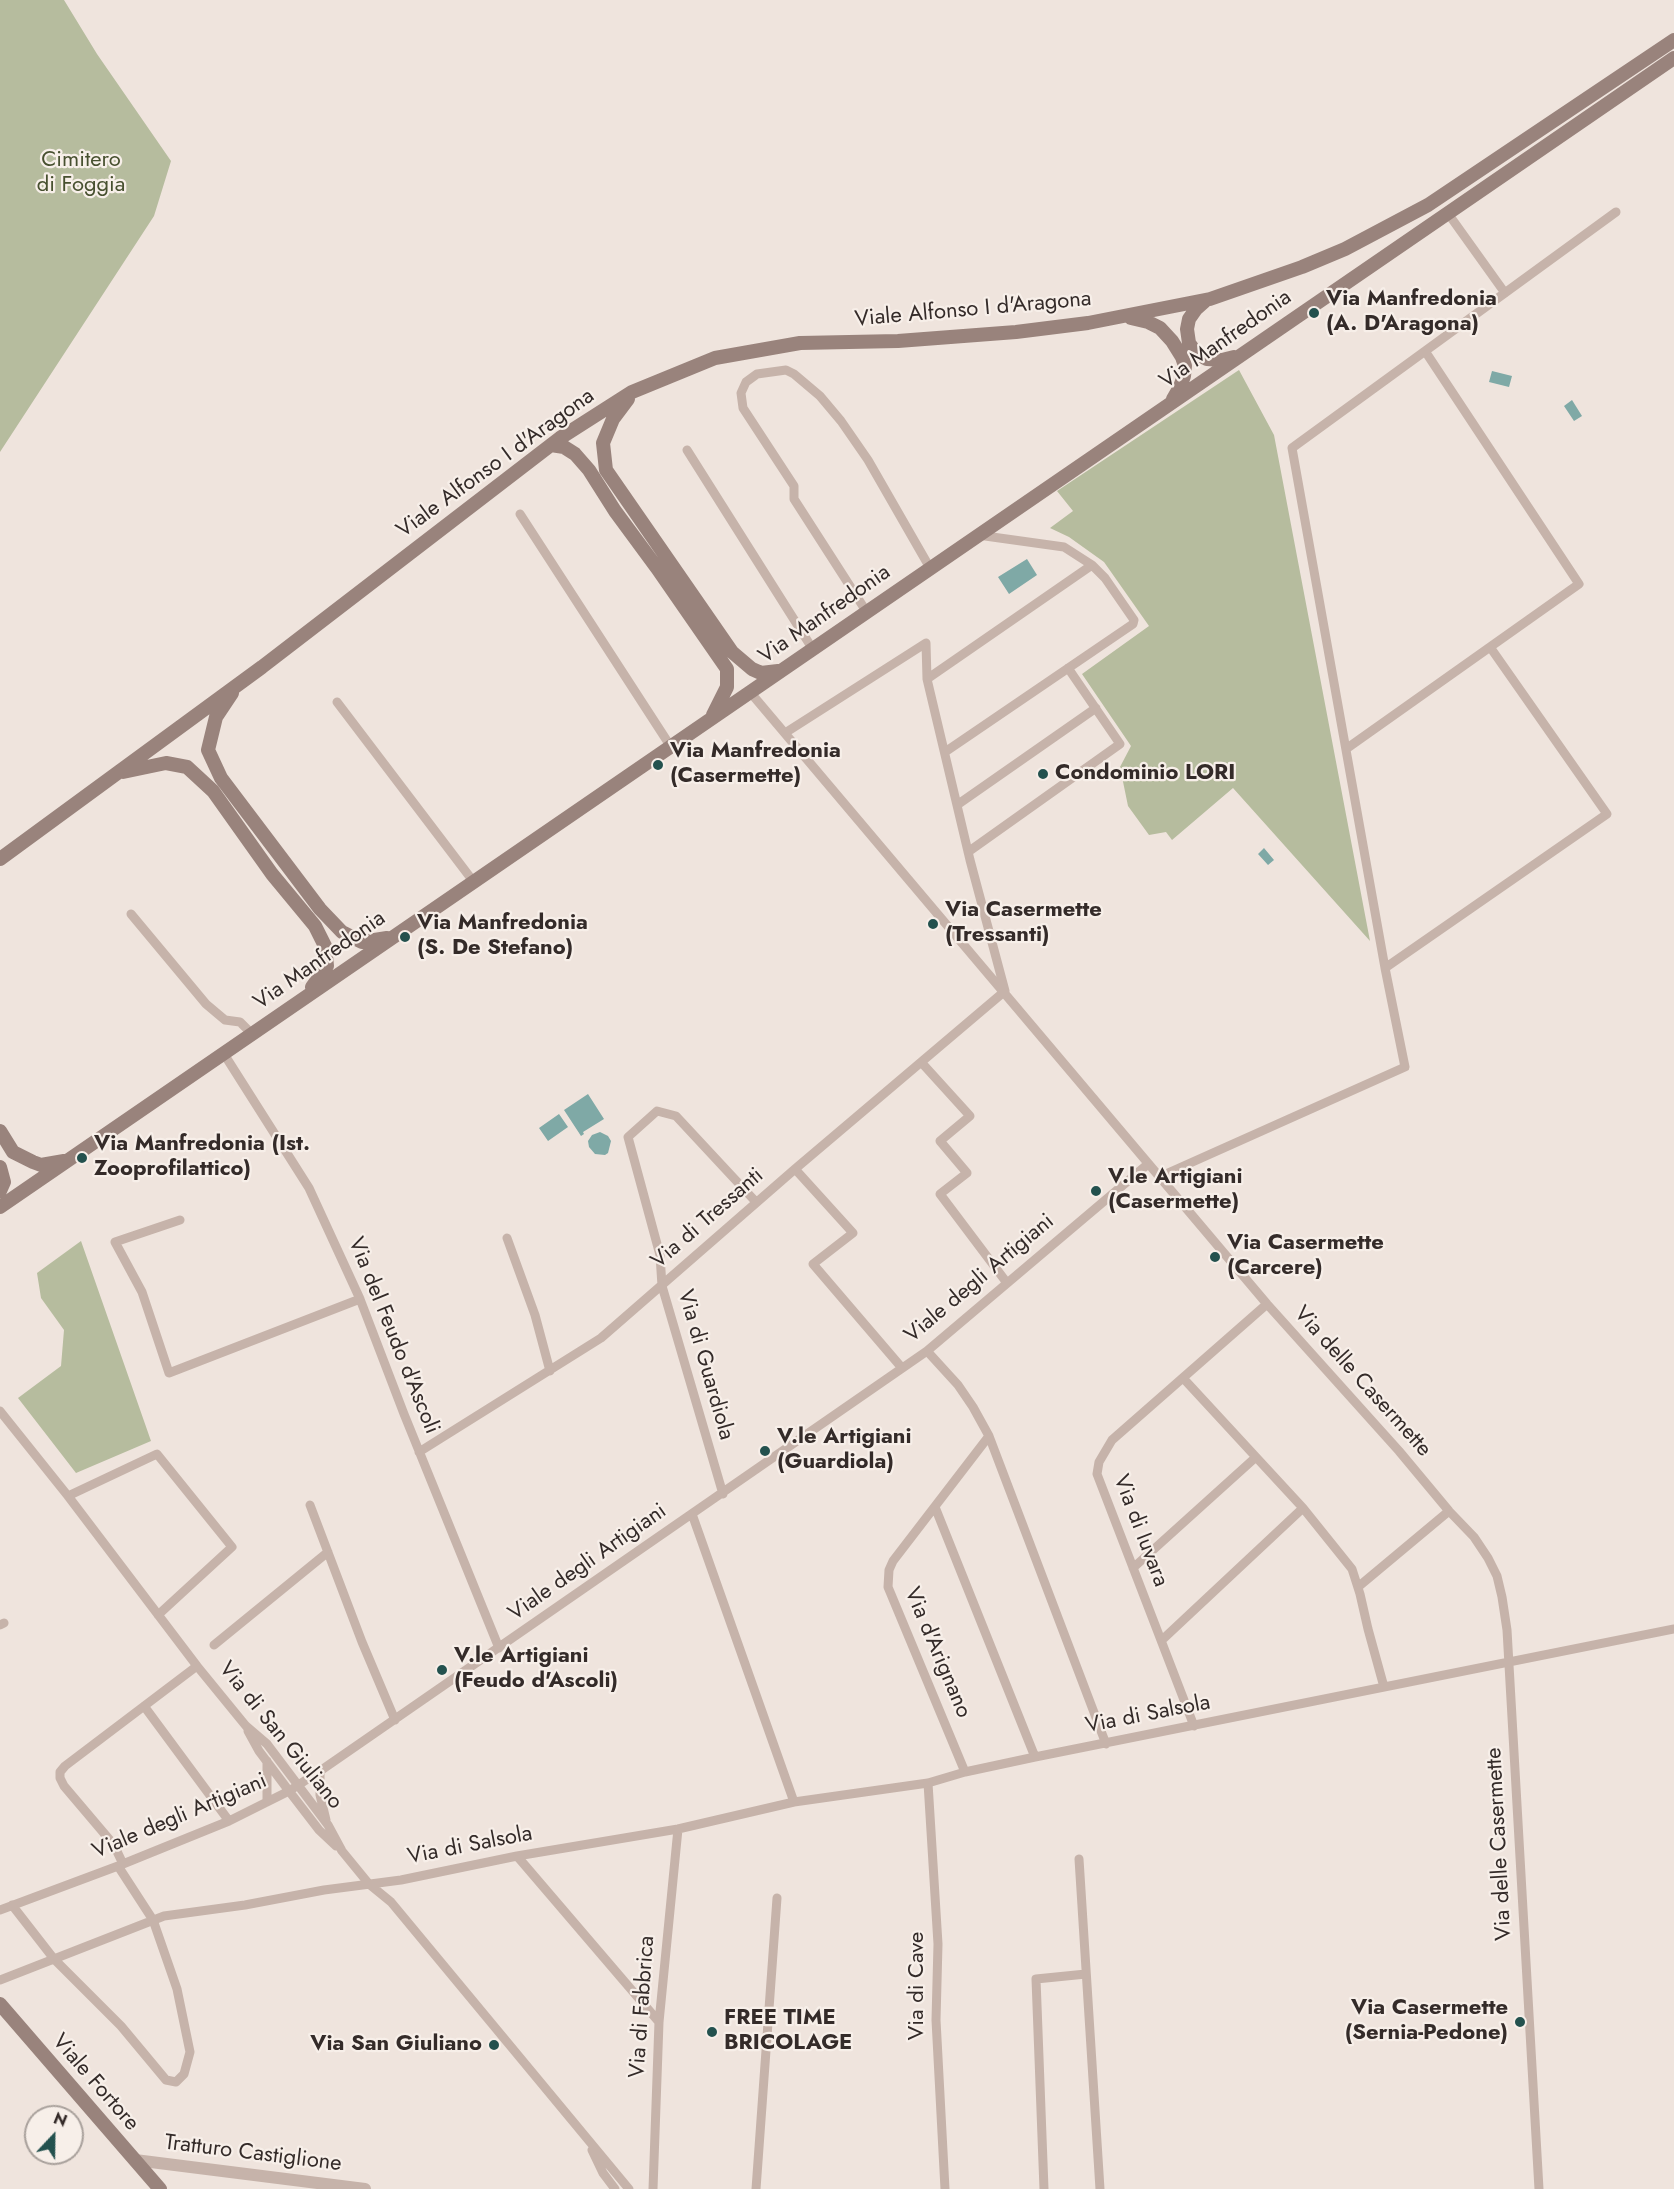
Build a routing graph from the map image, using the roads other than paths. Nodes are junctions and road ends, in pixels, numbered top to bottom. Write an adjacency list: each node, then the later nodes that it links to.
1 (1674, 40): 6 (main road, Via Manfredonia)
2 (1674, 58): 3 (main road, Via Manfredonia)
3 (1447, 212): 5 (street); 9 (main road, Via Manfredonia)
4 (1616, 212): 5 (street)
5 (1505, 292): 8 (street)
6 (1210, 299): 7 (main road, Viale Alfonso I d'Aragona); 9 (main road)
7 (1123, 317): 10 (main road, Viale Alfonso I d'Aragona); 11 (main road)
8 (1425, 351): 19 (street); 31 (street)
9 (1244, 353): 11 (main road, Via Manfredonia)
10 (632, 392): 12 (main road, Viale Alfonso I d'Aragona); 22 (main road)
11 (1166, 407): 15 (main road, Via Manfredonia)
12 (551, 446): 24 (main road, Viale Alfonso I d'Aragona); 28 (main road)
13 (687, 450): 20 (street)
14 (520, 514): 30 (street)
15 (978, 535): 16 (street); 17 (main road, Via Manfredonia)
16 (1092, 565): 21 (street); 23 (street)
17 (930, 568): 18 (main road, Via Manfredonia); 18 (street)
18 (866, 611): 20 (main road, Via Manfredonia)
19 (1490, 647): 31 (street); 40 (street)
20 (812, 648): 22 (main road, Via Manfredonia)
21 (1068, 668): 27 (street); 32 (street)
22 (780, 671): 25 (main road, Via Manfredonia)
23 (927, 680): 29 (street); 32 (street)
24 (236, 686): 33 (main road, Viale Alfonso I d'Aragona); 39 (main road)
25 (750, 692): 28 (main road, Via Manfredonia); 29 (street, Via delle Casermette)
26 (337, 702): 37 (street)
27 (1096, 708): 34 (street); 35 (street)
28 (712, 717): 30 (main road, Via Manfredonia)
29 (785, 733): 41 (street, Via delle Casermette)
30 (671, 747): 37 (main road, Via Manfredonia)
31 (1346, 749): 40 (street)
32 (945, 752): 34 (street)
33 (115, 775): 36 (main road, Viale Alfonso I d'Aragona); 42 (main road)
34 (957, 805): 35 (street)
35 (968, 852): 41 (street)
36 (0, 859)
37 (473, 881): 39 (main road, Via Manfredonia)
38 (131, 914): 43 (street)
39 (394, 936): 42 (main road, Via Manfredonia)
40 (1385, 968): 51 (street)
41 (1005, 991): 45 (street, Via di Tressanti); 48 (street, Via delle Casermette)
42 (300, 1000): 43 (main road, Via Manfredonia)
43 (252, 1034): 44 (main road, Via Manfredonia)
44 (224, 1053): 47 (main road, Via Manfredonia); 59 (street, Via del Feudo d'Ascoli)
45 (921, 1062): 50 (street, Via di Tressanti); 57 (street)
46 (0, 1131): 47 (main road)
47 (69, 1160): 54 (main road, Via Manfredonia)
48 (1148, 1164): 51 (street, Via delle Casermette); 57 (street, Viale degli Artigiani)
49 (0, 1167): 52 (main road)
50 (795, 1169): 53 (street, Via di Tressanti); 62 (street)
51 (1160, 1177): 60 (street, Via delle Casermette)
52 (0, 1191)
53 (756, 1202): 58 (street, Via di Tressanti); 58 (street, Via di Guardiola)
54 (0, 1206)
55 (180, 1220): 59 (street)
56 (507, 1238): 63 (street)
57 (1007, 1283): 61 (street, Viale degli Artigiani)
58 (662, 1286): 63 (street, Via di Tressanti); 69 (street, Via di Guardiola)
59 (360, 1299): 67 (street, Via del Feudo d'Ascoli)
60 (1267, 1304): 64 (street, Via di Iuvara); 74 (street, Via delle Casermette)
61 (927, 1352): 62 (street, Viale degli Artigiani); 66 (street)
62 (902, 1368): 69 (street, Viale degli Artigiani)
63 (550, 1371): 67 (street, Via di Tressanti)
64 (1183, 1378): 68 (street); 77 (street, Via di Iuvara)
65 (0, 1411): 70 (street, Via di San Giuliano)
66 (989, 1436): 72 (street, Via d'Arignano); 91 (street)
67 (419, 1452): 83 (street, Via del Feudo d'Ascoli)
68 (1256, 1457): 73 (street); 77 (street)
69 (723, 1494): 75 (street, Viale degli Artigiani)
70 (68, 1496): 79 (street, Via di San Giuliano); 79 (street)
71 (310, 1505): 76 (street)
72 (935, 1507): 92 (street); 95 (street, Via d'Arignano)
73 (1303, 1508): 78 (street); 81 (street)
74 (1449, 1511): 78 (street); 84 (street, Via delle Casermette)
75 (692, 1514): 83 (street, Viale degli Artigiani); 100 (street)
76 (328, 1551): 82 (street); 88 (street)
77 (1133, 1568): 81 (street, Via di Iuvara)
78 (1358, 1587): 86 (street)
79 (158, 1615): 85 (street, Via di San Giuliano)
80 (1674, 1629): 84 (street, Via di Salsola)
81 (1162, 1640): 90 (street, Via di Iuvara)
82 (214, 1645)
83 (499, 1648): 88 (street, Viale degli Artigiani)
84 (1509, 1662): 86 (street, Via di Salsola); 130 (street, Via delle Casermette)
85 (197, 1666): 87 (street); 89 (street, Via di San Giuliano)
86 (1384, 1687): 90 (street, Via di Salsola)
87 (144, 1706): 101 (street); 107 (street)
88 (394, 1720): 94 (street, Viale degli Artigiani)
89 (246, 1726): 93 (street); 97 (street, Via di San Giuliano)
90 (1194, 1726): 91 (street, Via di Salsola)
91 (1106, 1744): 92 (street, Via di Salsola)
92 (1035, 1757): 95 (street, Via di Salsola)
93 (267, 1761): 98 (street); 99 (street)
94 (320, 1772): 97 (street, Viale degli Artigiani); 102 (street)
95 (965, 1772): 96 (street, Via di Salsola)
96 (928, 1783): 100 (street, Via di Salsola); 127 (street, Via di Cave)
97 (298, 1785): 98 (street, Viale degli Artigiani); 102 (street, Via di San Giuliano)
98 (289, 1791): 99 (street, Viale degli Artigiani); 104 (street)
99 (267, 1802): 101 (street, Viale degli Artigiani)
100 (794, 1802): 103 (street, Via di Salsola)
101 (229, 1821): 107 (street, Viale degli Artigiani)
102 (328, 1825): 104 (street, Via di San Giuliano)
103 (678, 1829): 105 (street, Via di Salsola); 117 (street, Via di Fabbrica)
104 (342, 1851): 108 (street, Via di San Giuliano)
105 (517, 1856): 108 (street, Via di Salsola); 117 (street)
106 (1080, 1859): 114 (street)
107 (120, 1865): 110 (street, Viale degli Artigiani); 112 (street)
108 (369, 1884): 112 (street, Via di Salsola); 118 (street, Via di San Giuliano)
109 (777, 1898): 126 (street)
110 (12, 1905): 111 (street, Viale degli Artigiani); 113 (street)
111 (0, 1910)
112 (153, 1920): 113 (street, Via di Salsola); 113 (street)
113 (54, 1959): 115 (street, Via di Salsola)
114 (1086, 1974): 128 (street); 129 (street)
115 (0, 1980)
116 (0, 2004): 119 (main road, Viale Fortore)
117 (659, 2022): 125 (street, Via di Fabbrica)
118 (589, 2142): 120 (street); 124 (street, Via di San Giuliano)
119 (135, 2160): 121 (main road, Viale Fortore); 122 (street, Tratturo Castiglione)
120 (607, 2184): 123 (street)
121 (160, 2189)
122 (366, 2189)
123 (615, 2189)
124 (629, 2189)
125 (653, 2189)
126 (756, 2189)
127 (945, 2189)
128 (1044, 2189)
129 (1100, 2189)
130 (1539, 2189)

